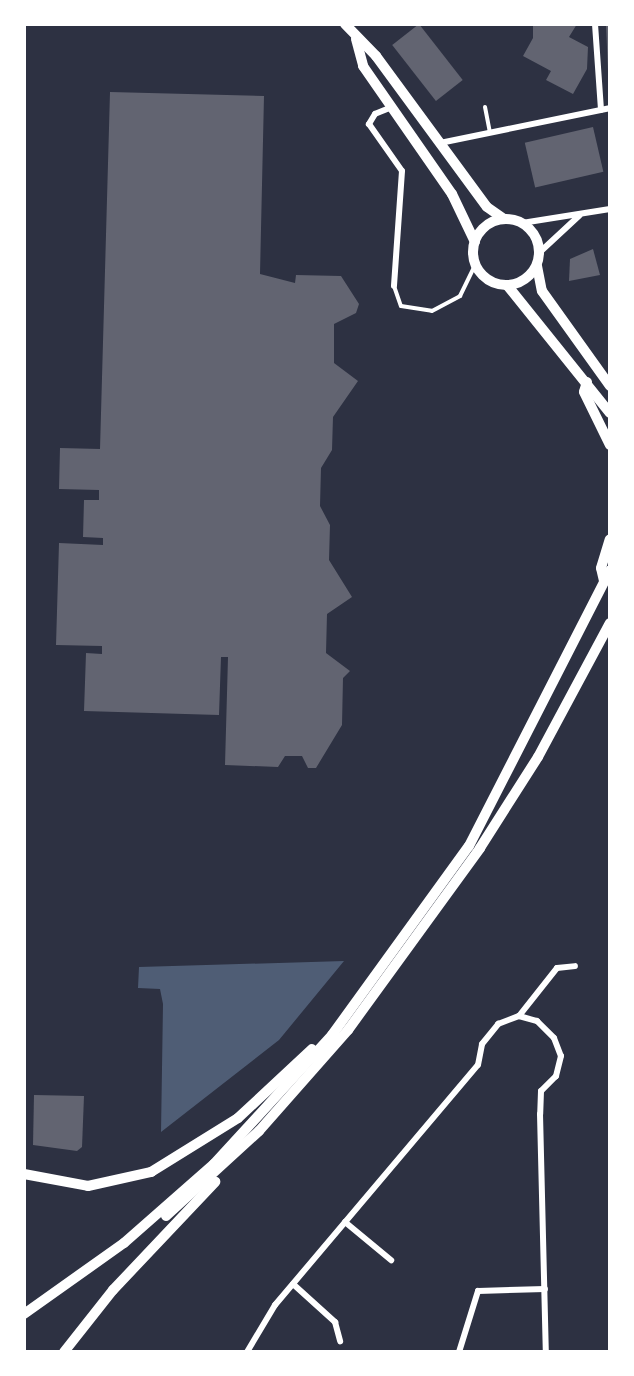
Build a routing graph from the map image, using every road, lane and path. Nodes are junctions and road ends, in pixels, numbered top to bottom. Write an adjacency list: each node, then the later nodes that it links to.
1 (345, 24): 3 (main road)
2 (595, 24): 7 (street)
3 (356, 39): 5 (main road); 9 (main road)
4 (485, 106): 8 (lane)
5 (392, 107): 14 (main road); 19 (street)
6 (610, 108): 7 (street)
7 (601, 110): 8 (street)
8 (490, 133): 9 (street)
9 (440, 143): 12 (main road)
10 (610, 208): 11 (street)
11 (581, 215): 13 (street); 15 (street)
12 (504, 219): 13 (main road); 14 (main road)
13 (522, 223): 15 (main road)
14 (475, 242): 16 (main road)
15 (540, 252): 17 (main road)
16 (476, 265): 18 (main road); 19 (lane)
17 (537, 266): 18 (main road); 21 (main road)
18 (507, 285): 20 (main road)
19 (394, 286)
20 (587, 382): 22 (main road); 23 (main road)
21 (610, 386)
22 (610, 413)
23 (610, 445)
24 (610, 539): 26 (main road)
25 (610, 570): 26 (main road)
26 (604, 581): 30 (main road)
27 (610, 623): 31 (main road)
28 (575, 966): 29 (street)
29 (519, 1016): 33 (street); 36 (street)
30 (332, 1035): 32 (main road); 37 (main road)
31 (221, 1168): 38 (main road); 40 (main road)
32 (24, 1174)
33 (345, 1222): 34 (street); 35 (street)
34 (391, 1260)
35 (293, 1284): 39 (street); 41 (street)
36 (545, 1289): 42 (street); 43 (street)
37 (24, 1314)
38 (24, 1322)
39 (340, 1341)
40 (64, 1352)
41 (247, 1352)
42 (459, 1352)
43 (546, 1352)

